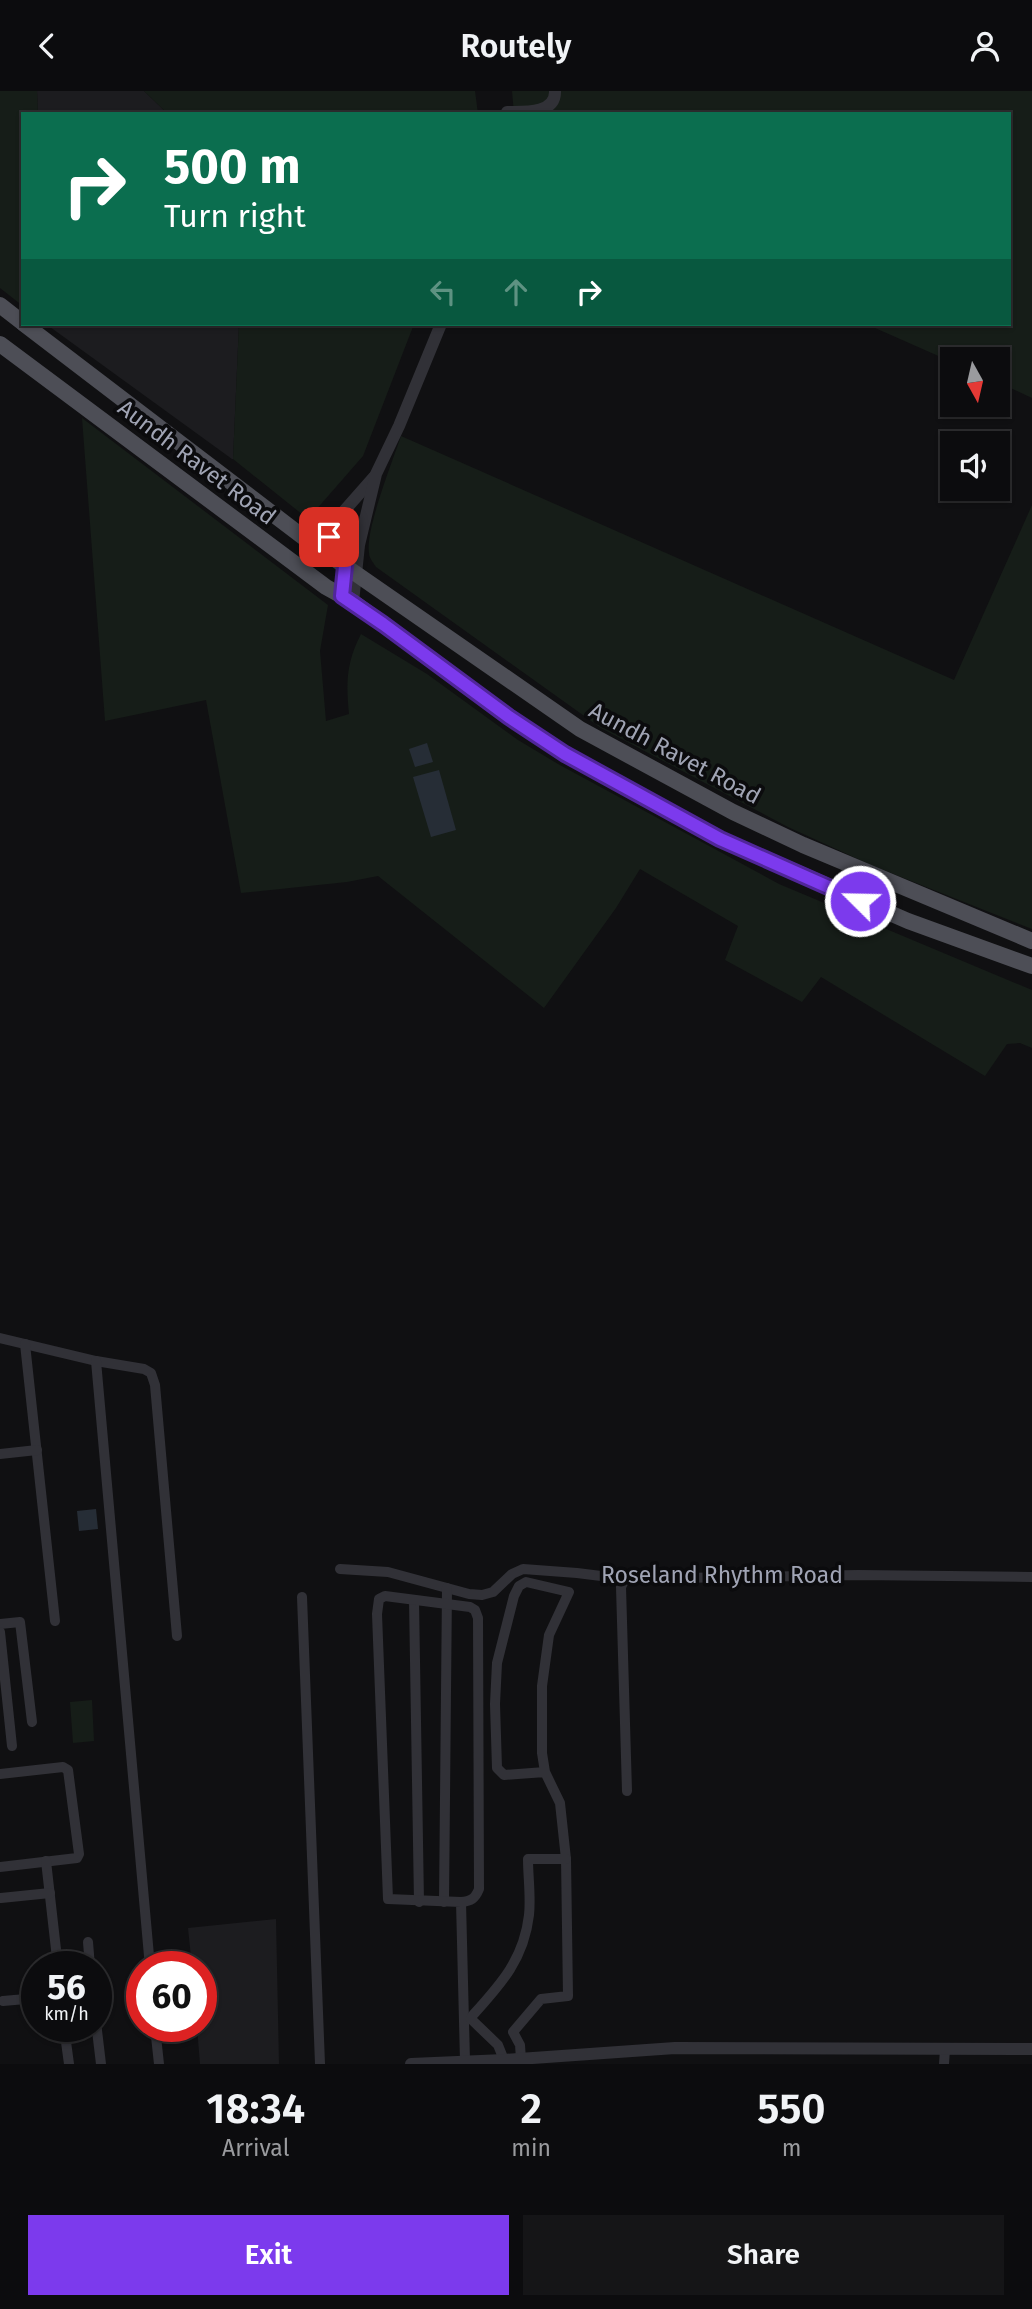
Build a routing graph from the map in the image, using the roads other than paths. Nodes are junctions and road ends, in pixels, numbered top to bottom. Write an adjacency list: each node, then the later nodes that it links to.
1 (555, 91): 3 (street)
2 (507, 112): 4 (street)
3 (528, 112)
4 (528, 112)
5 (0, 305): 6 (main road, Aundh Ravet Road)
6 (21, 321)
7 (27, 326): 12 (main road, Aundh Ravet Road)
8 (440, 326): 10 (street)
9 (0, 344): 14 (main road, Aundh Ravet Road)
10 (376, 474): 11 (street); 13 (street)
11 (328, 529): 12 (street); 13 (street)
12 (314, 544): 13 (main road, Aundh Ravet Road)
13 (351, 570): 14 (street); 15 (main road, Aundh Ravet Road)
14 (347, 599): 16 (main road, Aundh Ravet Road)
15 (1032, 941)
16 (1029, 967)
17 (0, 1338): 18 (street)
18 (25, 1344): 19 (street); 20 (street)
19 (96, 1361): 32 (street); 49 (street)
20 (37, 1450): 21 (street); 29 (street)
21 (0, 1454)
22 (341, 1569): 25 (street, Roseland Rhythm Road)
23 (1032, 1577): 24 (street, Roseland Rhythm Road)
24 (625, 1579): 25 (street, Roseland Rhythm Road); 37 (street)
25 (447, 1588): 28 (street)
26 (302, 1597): 66 (street)
27 (414, 1601): 28 (street); 43 (street); 43 (street)
28 (445, 1606): 44 (street); 45 (street)
29 (55, 1621)
30 (0, 1624): 33 (street)
31 (0, 1632): 34 (street)
32 (177, 1636)
33 (32, 1722)
34 (12, 1746)
35 (545, 1772): 35 (street); 38 (street)
36 (0, 1774): 39 (street)
37 (627, 1791)
38 (566, 1860): 52 (street); 56 (street)
39 (46, 1861): 40 (street); 41 (street)
40 (0, 1867)
41 (50, 1893): 42 (street); 47 (street)
42 (1, 1898)
43 (419, 1902): 44 (street)
44 (444, 1902): 45 (street)
45 (460, 1902): 62 (street)
46 (88, 1942): 48 (street)
47 (56, 1951)
48 (89, 1951)
49 (149, 1951)
50 (21, 1999): 51 (street)
51 (3, 2001)
52 (513, 2032): 56 (street); 59 (street)
53 (66, 2042): 63 (street)
54 (98, 2042): 64 (street)
55 (157, 2042): 65 (street)
56 (498, 2045): 61 (street)
57 (945, 2049): 58 (street); 60 (street); 68 (street)
58 (1032, 2049)
59 (522, 2059): 60 (street); 61 (street)
60 (604, 2059)
61 (504, 2060): 62 (street)
62 (465, 2061): 67 (street)
63 (69, 2064)
64 (101, 2064)
65 (159, 2064)
66 (320, 2064)
67 (411, 2064)
68 (944, 2064)

